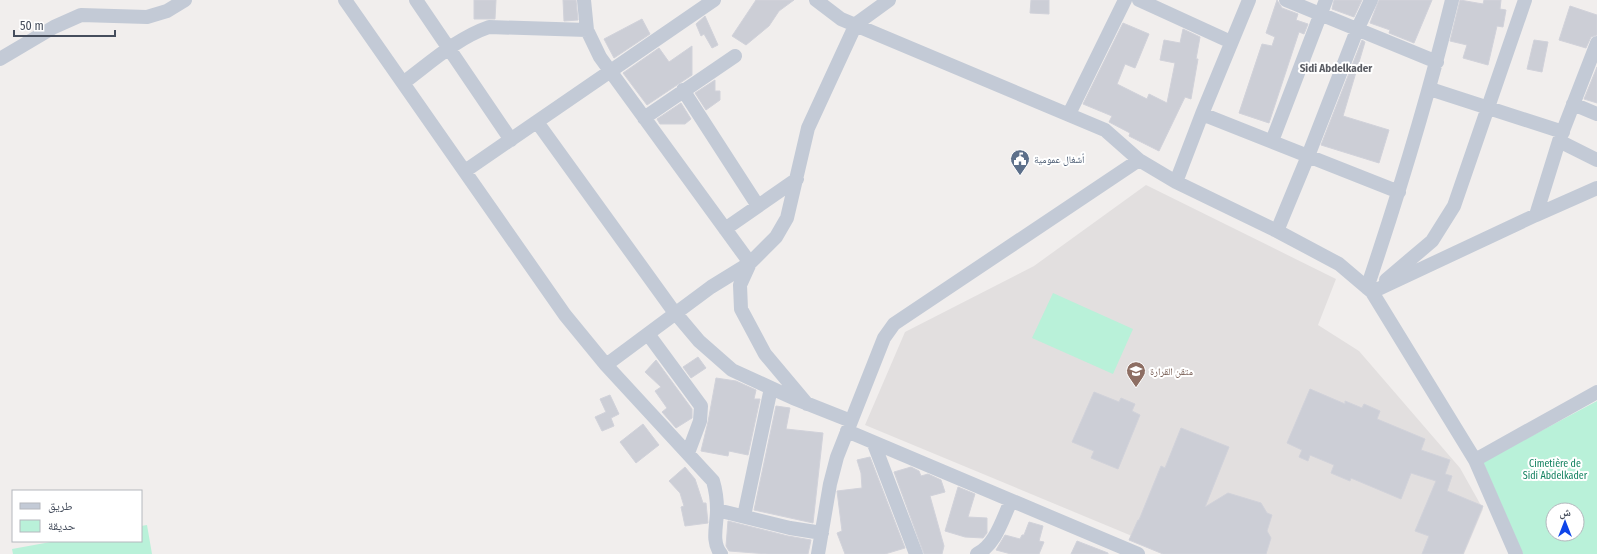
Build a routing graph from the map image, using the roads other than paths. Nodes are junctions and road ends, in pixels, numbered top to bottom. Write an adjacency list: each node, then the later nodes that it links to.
1 (185, 0): 24 (street)
2 (345, 0): 27 (street)
3 (416, 0): 22 (street)
4 (584, 0): 18 (street)
5 (714, 0): 26 (street)
6 (816, 0): 17 (street)
7 (889, 0): 17 (street)
8 (1125, 0): 32 (street)
9 (1139, 0): 20 (street)
10 (1249, 0): 20 (street)
11 (1286, 0): 16 (street)
12 (1326, 0): 16 (street)
13 (1372, 0): 19 (street)
14 (1452, 0): 25 (street)
15 (1525, 0): 31 (street)
16 (1321, 13): 19 (street); 39 (street)
17 (856, 24): 32 (street); 44 (street)
18 (587, 30): 22 (street); 26 (street)
19 (1356, 30): 25 (street); 40 (street)
20 (1231, 42): 33 (street)
21 (1597, 43): 30 (street)
22 (449, 49): 27 (street); 38 (street)
23 (735, 56): 29 (street)
24 (0, 59)
25 (1437, 62): 28 (street)
26 (610, 71): 35 (street); 36 (street)
27 (403, 83): 43 (street)
28 (1430, 89): 31 (street); 47 (street)
29 (683, 90): 35 (street); 48 (street)
30 (1573, 104): 34 (street); 37 (street)
31 (1488, 107): 37 (street); 53 (street)
32 (1069, 114): 41 (street)
33 (1202, 114): 39 (street); 45 (street)
34 (1597, 114)
35 (644, 118): 50 (street)
36 (537, 122): 38 (street); 54 (street)
37 (1561, 137): 42 (street); 49 (street)
38 (511, 140): 43 (street)
39 (1272, 141): 40 (street)
40 (1308, 156): 47 (street); 51 (street)
41 (1139, 160): 45 (street); 60 (street)
42 (1597, 160)
43 (465, 171): 56 (street)
44 (797, 179): 48 (street); 52 (street)
45 (1176, 182): 51 (street)
46 (1597, 188): 49 (street)
47 (1400, 192): 53 (street)
48 (758, 206): 50 (street)
49 (1536, 214): 53 (street)
50 (725, 229): 52 (street)
51 (1277, 231): 53 (street)
52 (750, 263): 54 (street); 59 (street)
53 (1369, 290): 63 (street)
54 (676, 313): 55 (street); 57 (street)
55 (648, 334): 56 (street); 62 (street)
56 (606, 365): 62 (street)
57 (771, 388): 59 (street); 66 (street)
58 (1597, 392): 63 (street)
59 (807, 404): 60 (street)
60 (849, 426): 61 (street); 67 (street)
61 (874, 444): 64 (street); 71 (street)
62 (688, 453): 65 (street)
63 (1475, 460): 73 (street)
64 (1011, 501): 68 (street); 72 (street)
65 (717, 510): 66 (street); 69 (street)
66 (744, 516): 67 (street)
67 (822, 533): 70 (street)
68 (982, 553)
69 (721, 554)
70 (818, 554)
71 (916, 554)
72 (1138, 554)
73 (1516, 554)

